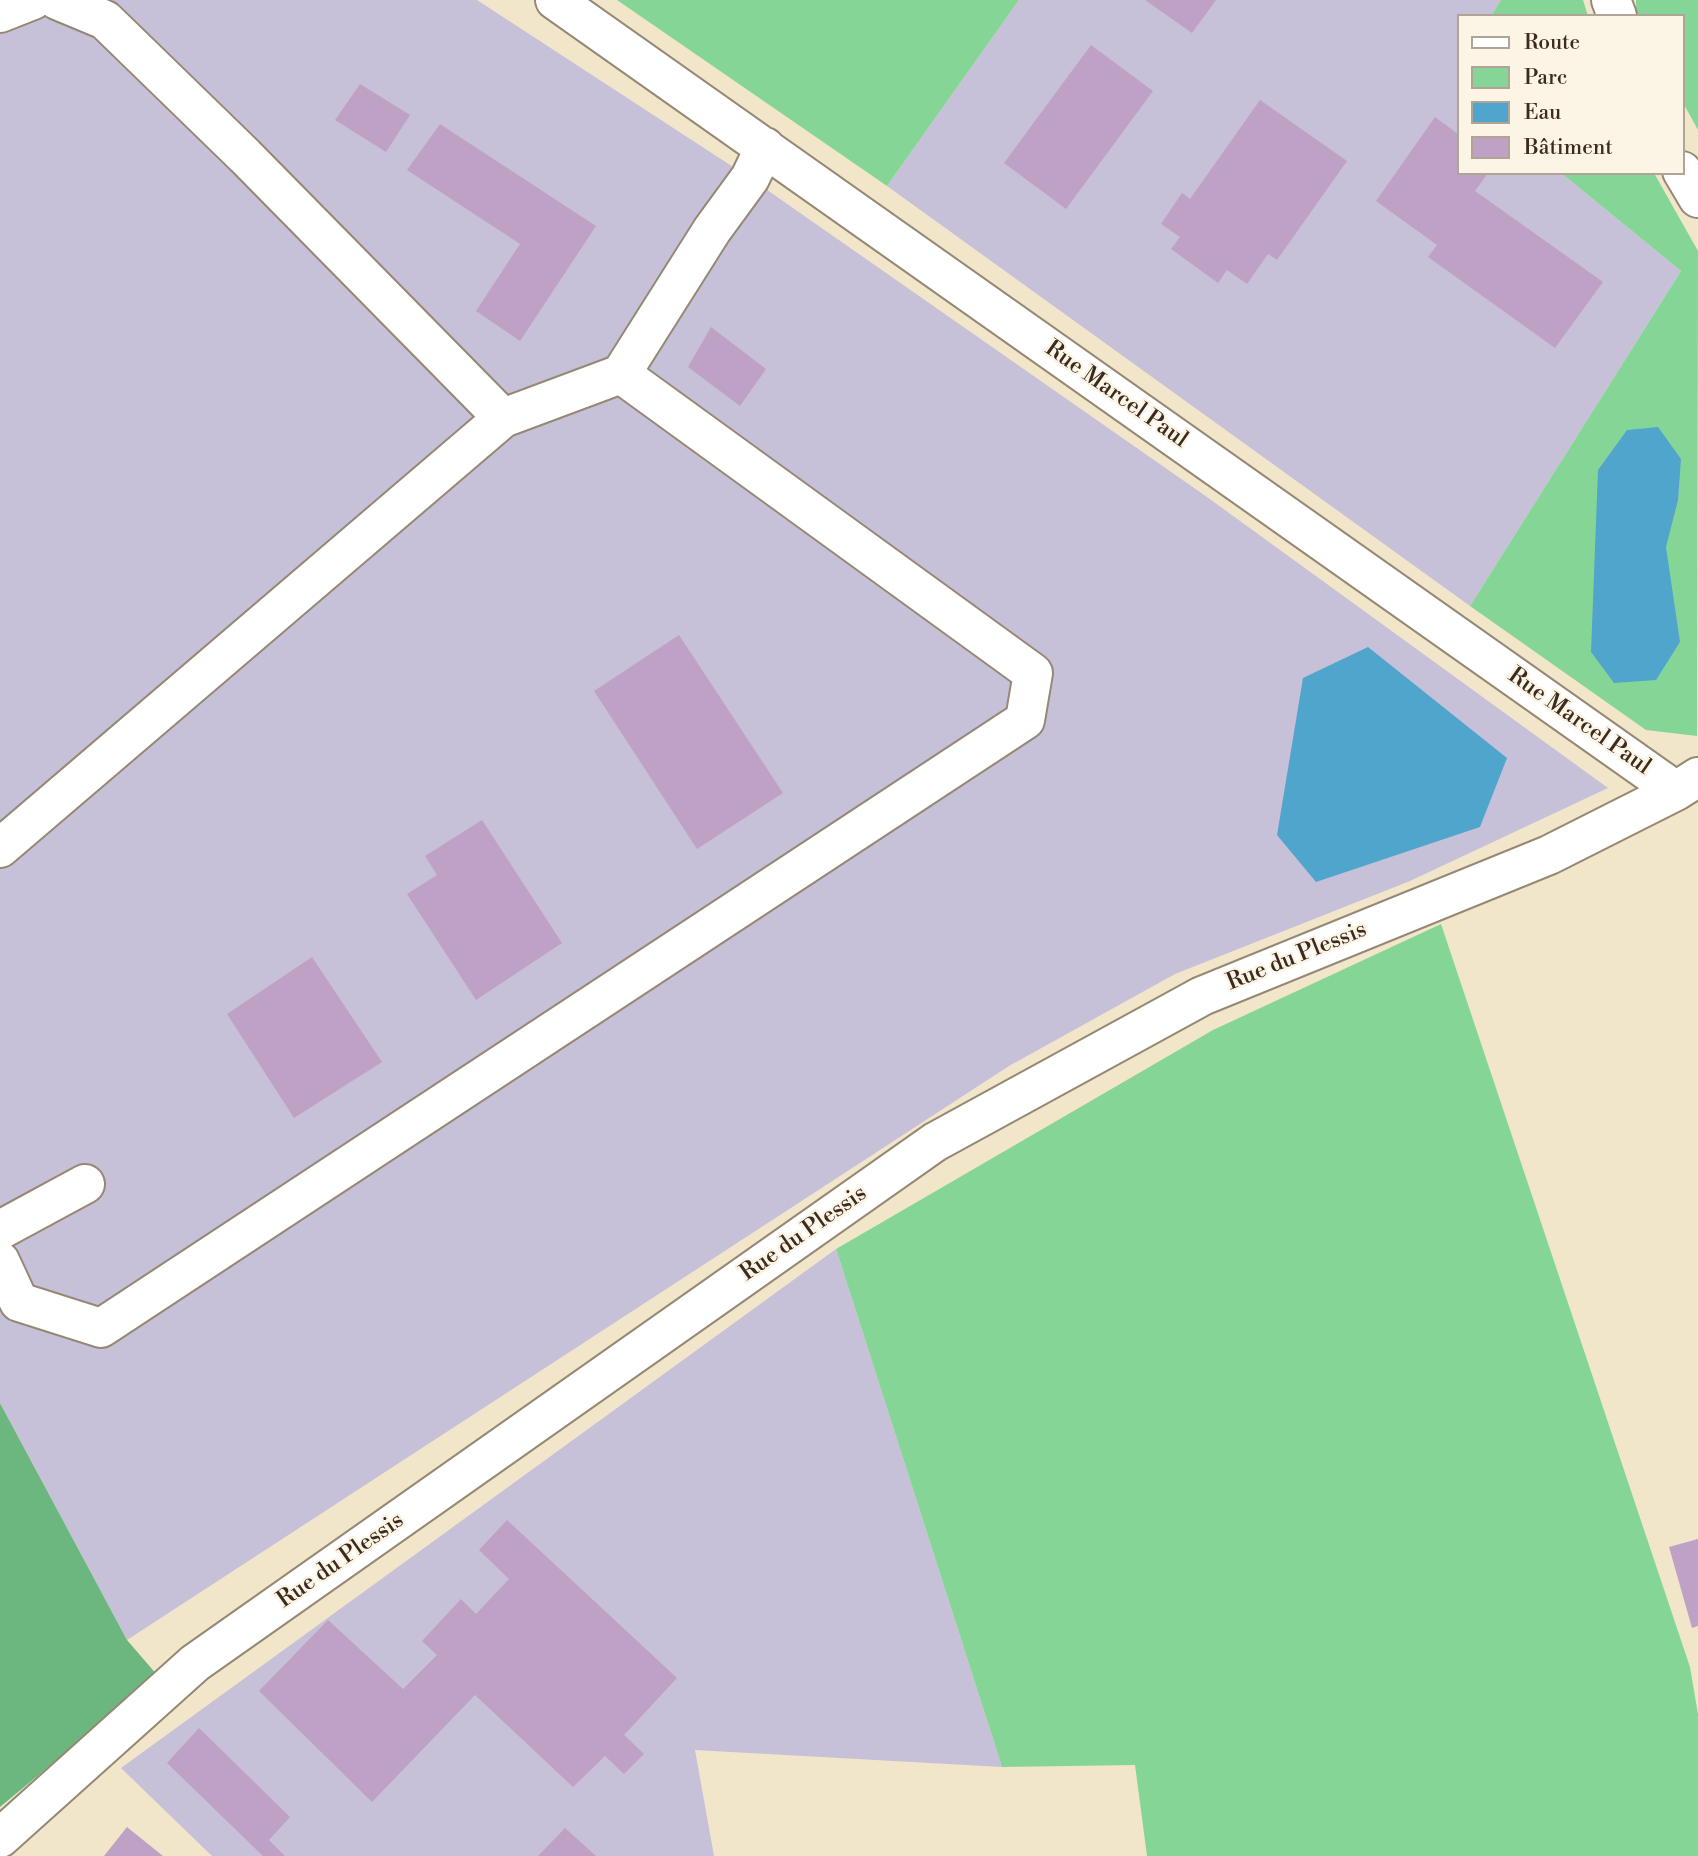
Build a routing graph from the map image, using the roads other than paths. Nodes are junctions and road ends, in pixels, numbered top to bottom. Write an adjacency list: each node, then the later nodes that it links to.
1 (33, 0): 4 (street)
2 (57, 0): 9 (street)
3 (555, 0): 5 (street, Rue Marcel Paul)
4 (0, 13)
5 (765, 147): 8 (street); 10 (street, Rue Marcel Paul)
6 (1684, 174): 7 (street)
7 (1698, 198)
8 (621, 374): 9 (street); 14 (street)
9 (503, 418): 11 (street)
10 (1687, 784): 15 (street, Rue du Plessis)
11 (0, 848)
12 (85, 1184): 13 (street)
13 (0, 1230)
14 (0, 1261)
15 (0, 1838)

